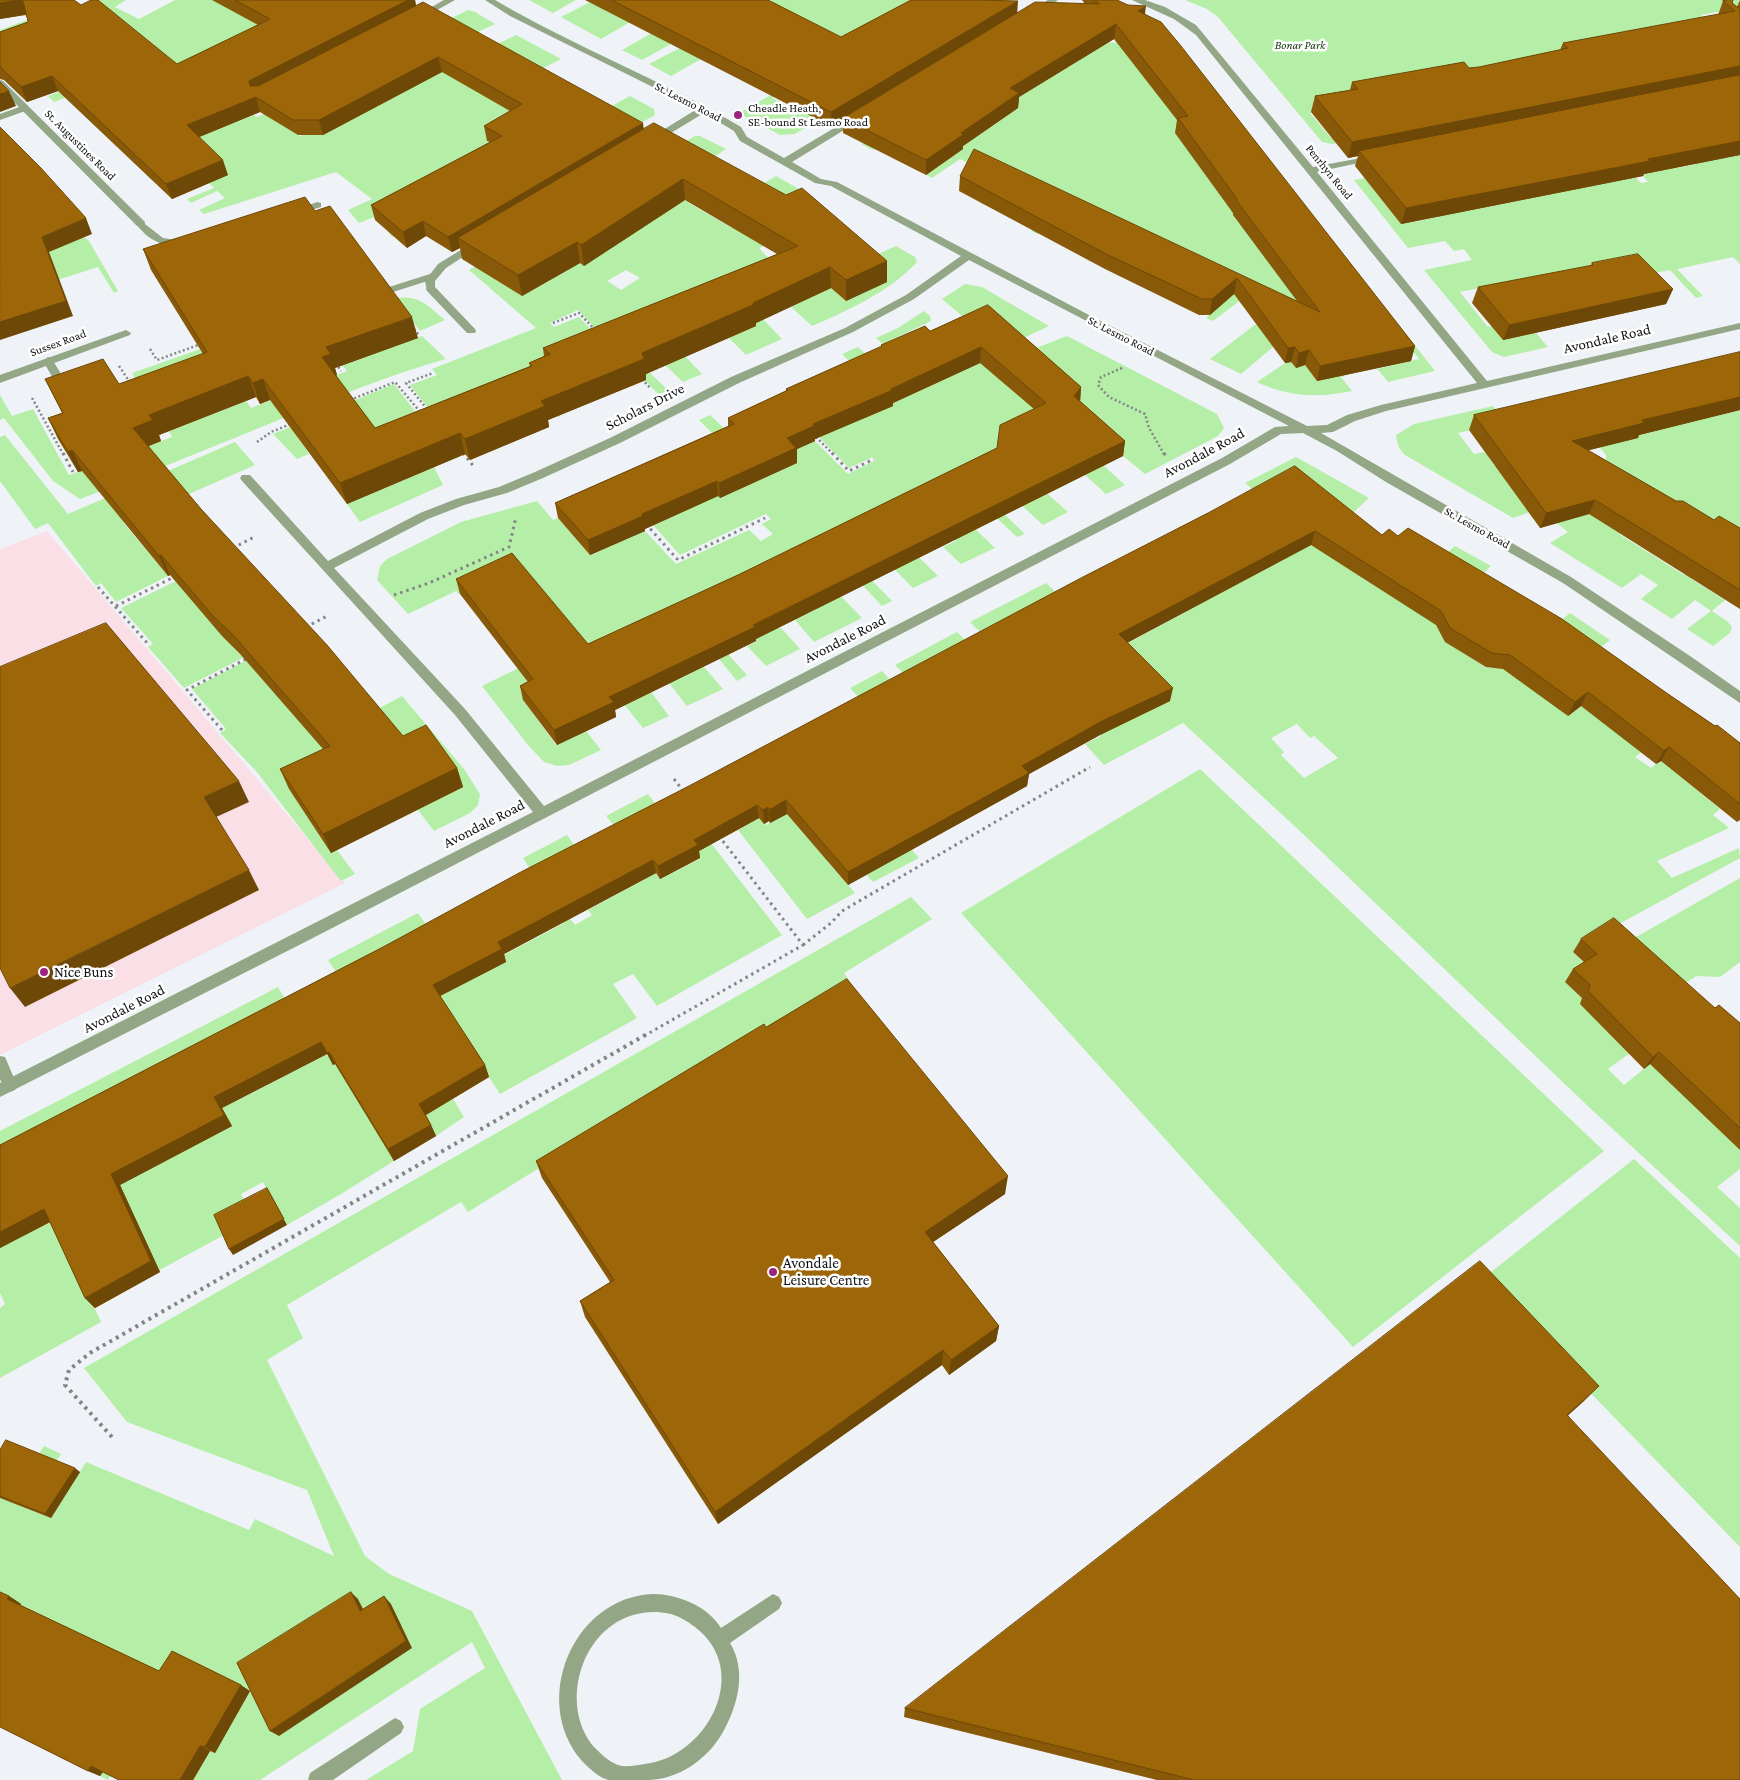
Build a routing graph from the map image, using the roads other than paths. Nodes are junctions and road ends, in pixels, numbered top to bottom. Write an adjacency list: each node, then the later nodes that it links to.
1 (451, 0): 6 (street)
2 (489, 0): 9 (street, St. Lesmo Road)
3 (1054, 0): 5 (street)
4 (1136, 0): 15 (street, Penrhyn Road)
5 (1024, 18)
6 (408, 22)
7 (0, 83): 8 (street, St. Augustines Road)
8 (25, 108): 11 (street); 18 (street, St. Augustines Road)
9 (704, 109): 12 (street); 14 (street, St. Lesmo Road)
10 (868, 112): 14 (street)
11 (0, 117)
12 (647, 144)
13 (1387, 155): 15 (street)
14 (785, 162): 21 (street, St. Lesmo Road)
15 (1311, 170): 30 (street, Penrhyn Road)
16 (317, 205): 17 (lane)
17 (282, 216)
18 (141, 224): 20 (lane)
19 (485, 239): 22 (street)
20 (195, 243)
21 (969, 255): 31 (street, St. Lesmo Road); 33 (street, Scholars Drive)
22 (433, 276): 23 (street); 25 (street)
23 (393, 289)
24 (1740, 326): 30 (street, Avondale Road)
25 (471, 331)
26 (126, 333): 27 (street, Sussex Road)
27 (48, 361): 28 (street, Sussex Road); 29 (street)
28 (0, 379)
29 (62, 384)
30 (1484, 384): 31 (street, Avondale Road)
31 (1304, 428): 34 (street, St. Lesmo Road); 35 (street, Avondale Road)
32 (246, 478): 33 (street)
33 (326, 567): 35 (street)
34 (1740, 698)
35 (542, 813): 37 (street, Avondale Road)
36 (0, 1062): 37 (street)
37 (5, 1087)
38 (773, 1603): 39 (street)
39 (720, 1639): 42 (street); 42 (street)
40 (395, 1727): 41 (street)
41 (317, 1780)
42 (641, 1780)

